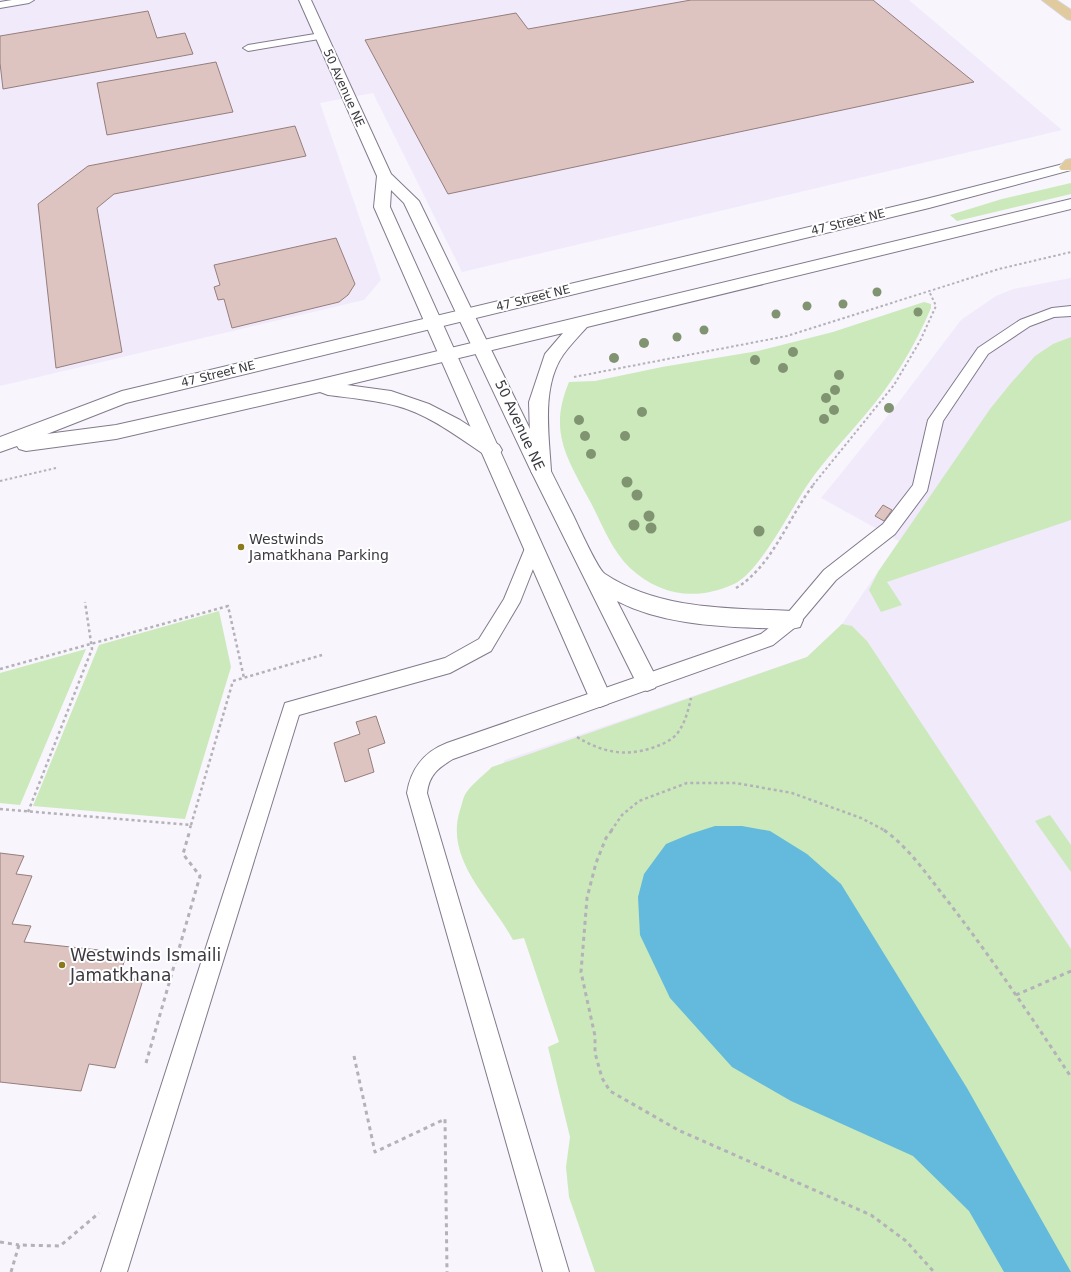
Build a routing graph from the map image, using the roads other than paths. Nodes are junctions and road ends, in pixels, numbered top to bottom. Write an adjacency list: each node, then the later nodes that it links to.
1 (29, 0): 4 (lane)
2 (305, 0): 6 (street, 50 Avenue NE)
3 (1048, 0): 5 (main road)
4 (0, 4)
5 (1069, 16)
6 (321, 36): 7 (lane); 9 (street, 50 Avenue NE)
7 (248, 48)
8 (1069, 165): 12 (street, 47 Street NE)
9 (384, 176): 12 (street, 50 Avenue NE); 14 (street, 50 Avenue NE)
10 (1071, 204): 13 (street, 47 Street NE)
11 (1071, 311): 23 (lane)
12 (465, 314): 14 (street, 47 Street NE); 15 (street, 50 Avenue NE)
13 (582, 321): 15 (street, 47 Street NE); 20 (street)
14 (434, 322): 16 (street, 50 Avenue NE); 18 (street, 47 Street NE)
15 (481, 347): 16 (street, 47 Street NE); 20 (street, 50 Avenue NE)
16 (449, 355): 17 (street, 47 Street NE); 19 (street, 50 Avenue NE)
17 (313, 387): 18 (street, 47 Street NE); 19 (street)
18 (0, 446)
19 (492, 450): 21 (street, 50 Avenue NE)
20 (541, 471): 22 (street, 50 Avenue NE)
21 (534, 546): 25 (street, 50 Avenue NE); 26 (lane)
22 (597, 580): 23 (street); 24 (street, 50 Avenue NE)
23 (792, 620): 24 (lane)
24 (647, 681): 25 (lane)
25 (600, 697): 27 (lane)
26 (114, 1272)
27 (556, 1272)

